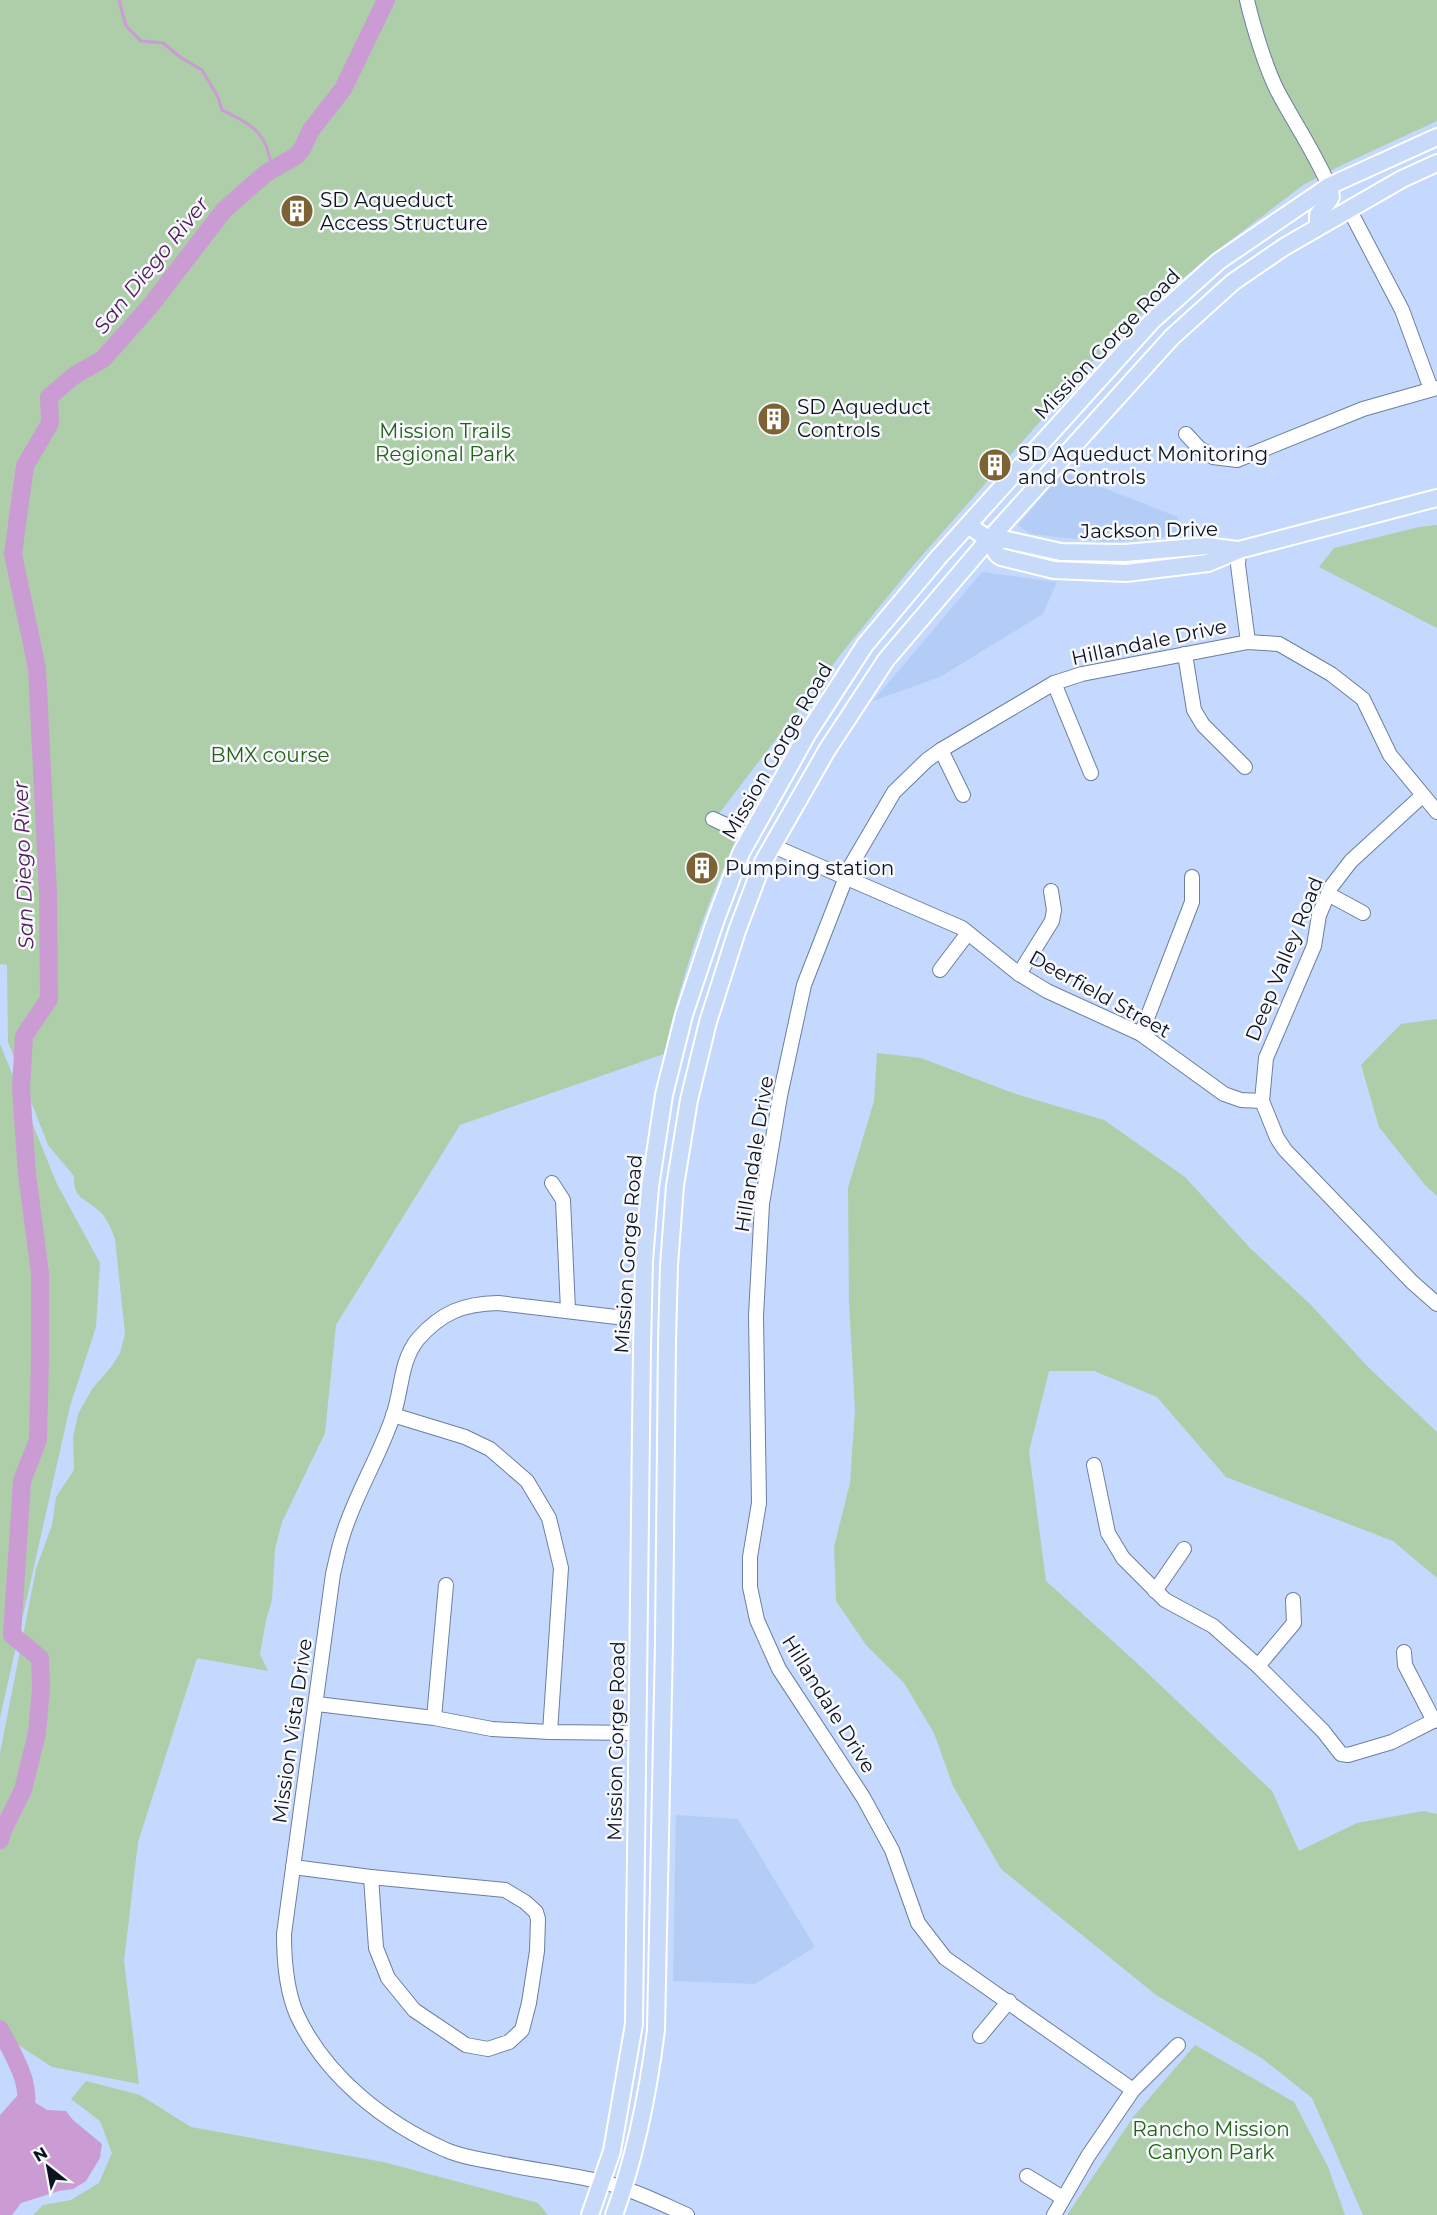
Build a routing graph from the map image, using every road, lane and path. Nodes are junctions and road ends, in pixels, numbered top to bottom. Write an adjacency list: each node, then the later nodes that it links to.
1 (1247, 0): 4 (street)
2 (1437, 137): 4 (main road, Mission Gorge Road)
3 (1437, 163): 5 (main road)
4 (1329, 186): 6 (main road); 10 (main road, Mission Gorge Road)
5 (1349, 209): 6 (main road); 7 (street)
6 (1318, 227): 11 (main road)
7 (1434, 389): 8 (street)
8 (1186, 434)
9 (1437, 498): 12 (main road, Jackson Drive)
10 (968, 525): 11 (main road, Jackson Drive); 23 (main road, Mission Gorge Road)
11 (988, 539): 12 (main road, Jackson Drive); 24 (main road)
12 (1239, 550): 13 (street)
13 (1248, 642): 14 (street, Hillandale Drive); 20 (street, Hillandale Drive)
14 (1185, 654): 15 (street, Hillandale Drive); 17 (street)
15 (1054, 683): 16 (street, Hillandale Drive); 18 (street)
16 (941, 750): 19 (street); 26 (street, Hillandale Drive)
17 (1245, 767)
18 (1091, 773)
19 (963, 795)
20 (1422, 796): 21 (street, Hillandale Drive); 28 (street, Deep Valley Road)
21 (1437, 812)
22 (713, 819): 23 (street)
23 (750, 836): 38 (main road, Mission Gorge Road)
24 (773, 846): 26 (street, Deerfield Street); 60 (main road)
25 (1192, 877): 33 (street)
26 (845, 878): 30 (street, Deerfield Street); 54 (street, Hillandale Drive)
27 (1051, 891): 32 (street)
28 (1328, 894): 29 (street); 34 (street, Deep Valley Road)
29 (1363, 913)
30 (968, 933): 31 (street); 32 (street, Deerfield Street)
31 (940, 970)
32 (1019, 974): 33 (street, Deerfield Street)
33 (1141, 1034): 34 (street, Deerfield Street)
34 (1262, 1101): 36 (street)
35 (552, 1183): 37 (street)
36 (1437, 1304)
37 (568, 1310): 38 (street, Mission Vista Drive); 39 (street, Mission Vista Drive)
38 (642, 1320): 51 (main road, Mission Gorge Road)
39 (393, 1415): 47 (street, Mission Vista Drive); 50 (street)
40 (1094, 1465): 43 (street)
41 (1184, 1549): 43 (street)
42 (446, 1585): 48 (street)
43 (1155, 1591): 46 (street)
44 (1293, 1600): 46 (street)
45 (1404, 1652): 49 (street)
46 (1258, 1666): 49 (street)
47 (317, 1704): 48 (street); 52 (street, Mission Vista Drive)
48 (434, 1718): 50 (street)
49 (1435, 1720)
50 (550, 1732): 51 (street)
51 (637, 1733): 59 (main road, Mission Gorge Road)
52 (293, 1867): 53 (street); 59 (street, Mission Vista Drive)
53 (371, 1877): 53 (street)
54 (1009, 2001): 55 (street); 57 (street, Hillandale Drive)
55 (980, 2036)
56 (1178, 2044): 57 (street)
57 (1133, 2090): 61 (street)
58 (1027, 2176): 61 (street)
59 (602, 2182): 60 (street, Mission Vista Drive); 62 (main road, Mission Gorge Road)
60 (623, 2189): 63 (main road); 64 (street, Mission Vista Drive)
61 (1064, 2198): 65 (street)
62 (590, 2215)
63 (614, 2215)
64 (687, 2215)
65 (1054, 2215)

